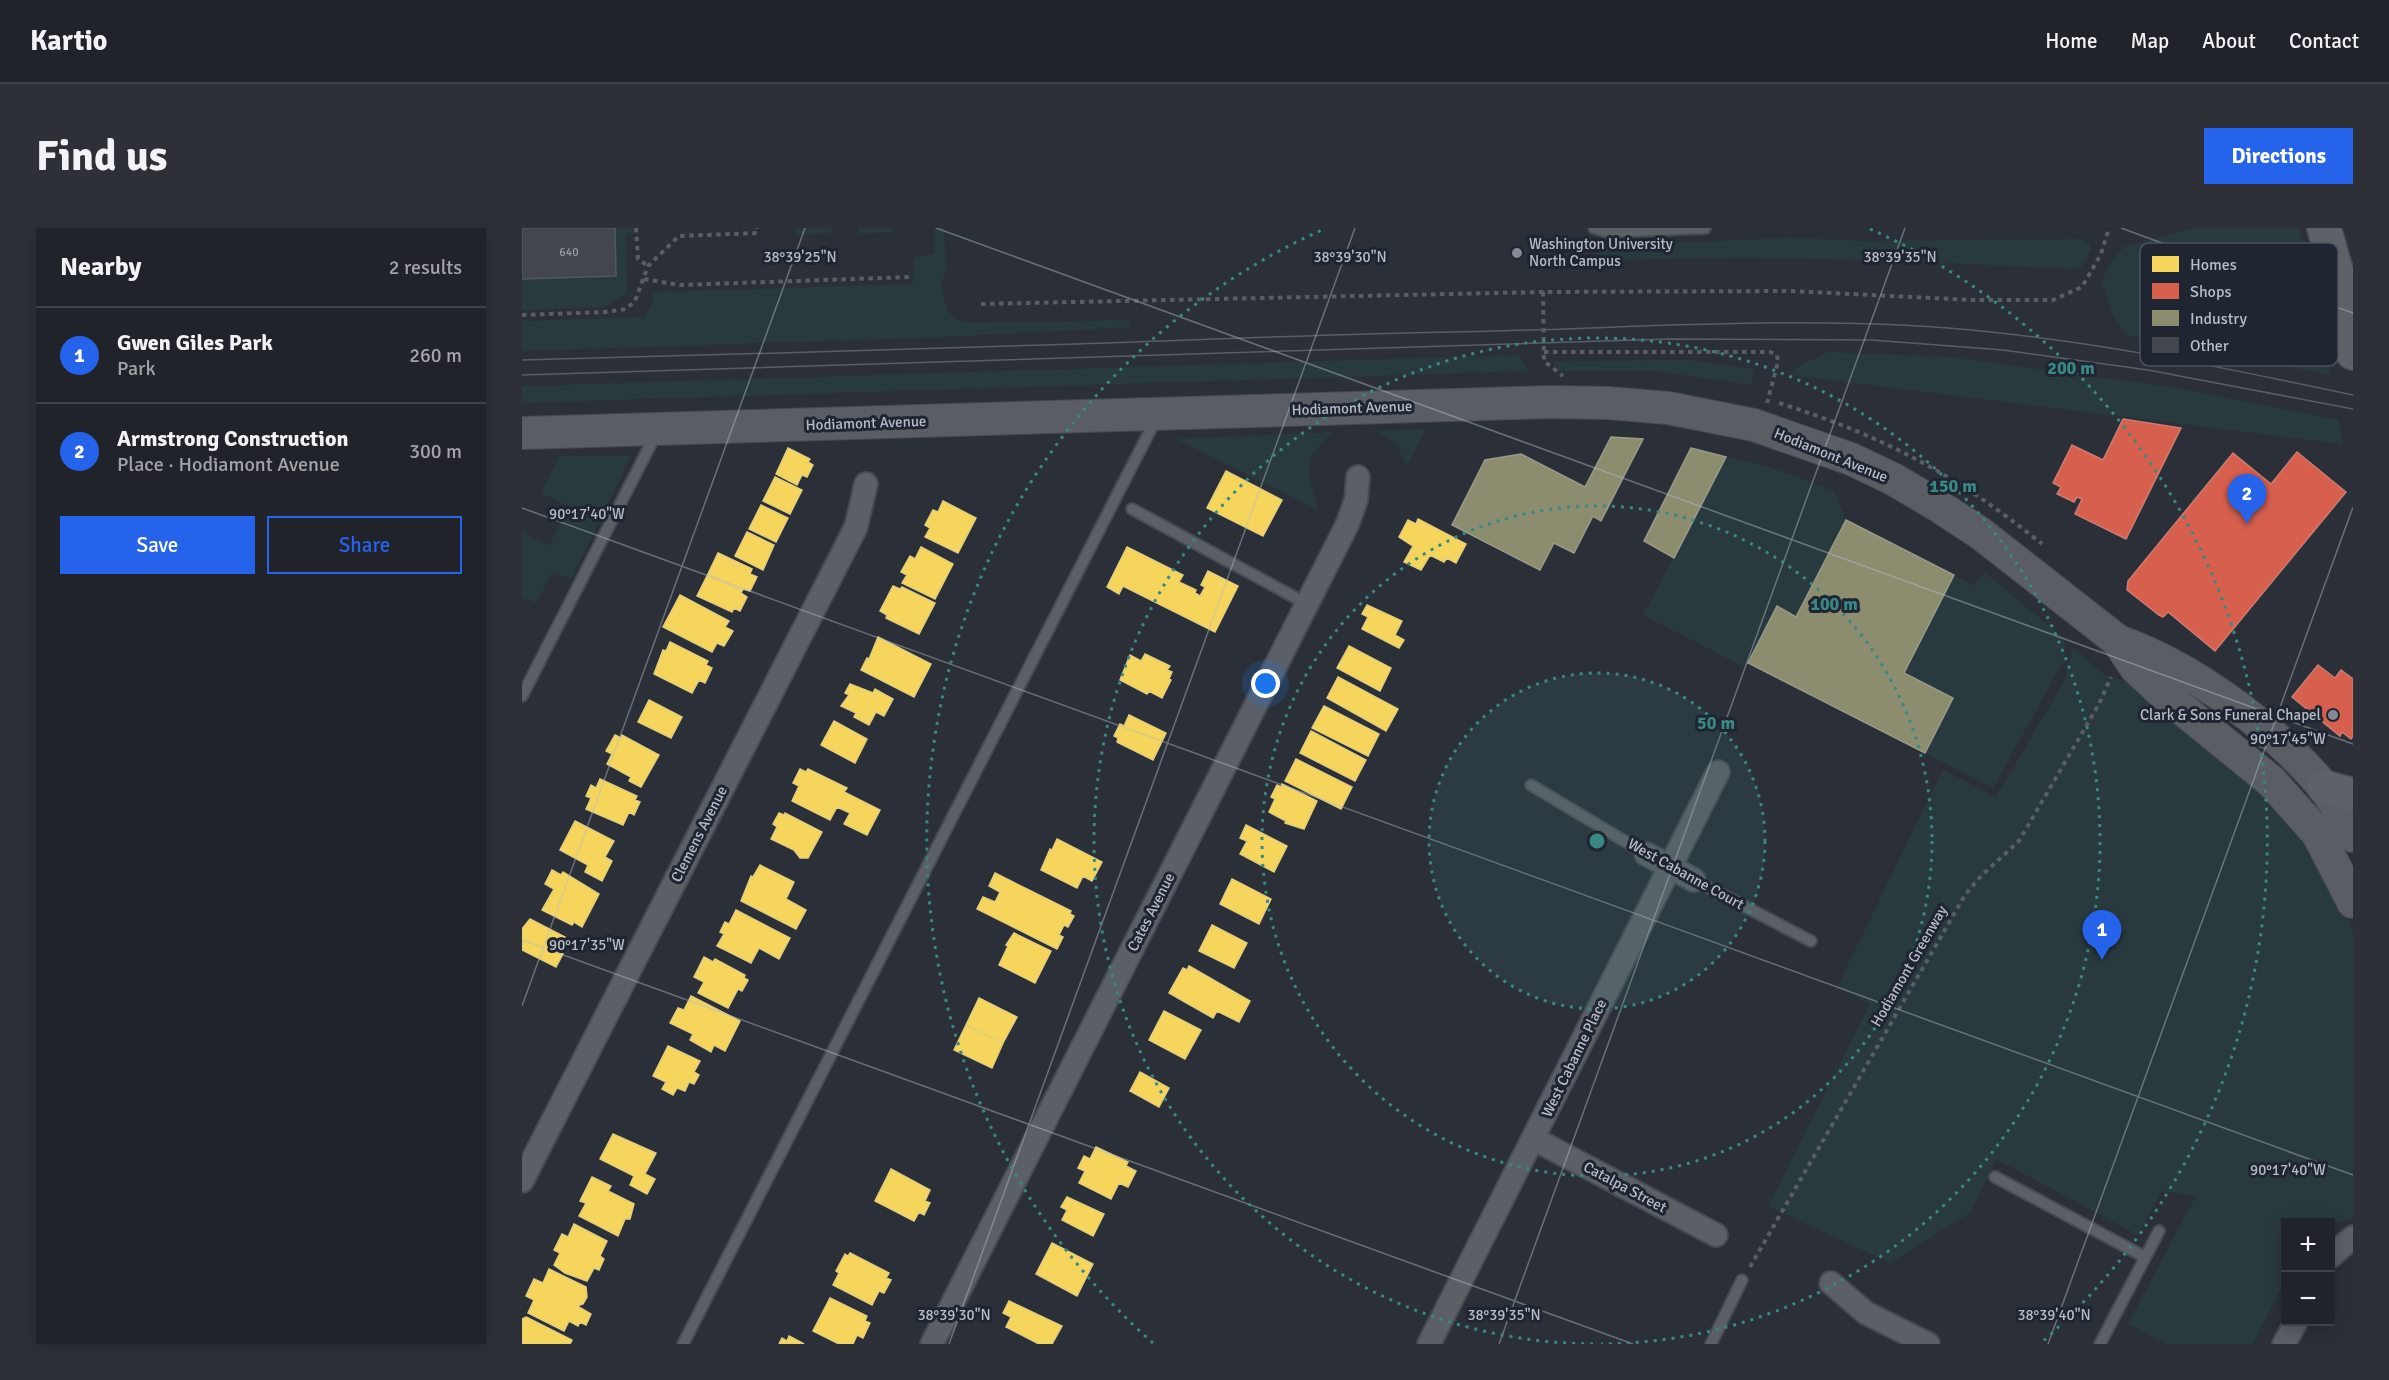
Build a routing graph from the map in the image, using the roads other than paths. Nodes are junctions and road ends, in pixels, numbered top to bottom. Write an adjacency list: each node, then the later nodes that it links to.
1 (1594, 228): 2 (lane)
2 (1705, 228)
3 (2324, 228): 4 (main road)
4 (2328, 243)
5 (2338, 278): 6 (main road)
6 (2353, 353)
7 (1158, 414): 8 (street, Hodiamont Avenue); 14 (street, Hodiamont Avenue); 36 (lane)
8 (659, 429): 9 (street, Hodiamont Avenue); 15 (lane)
9 (522, 433)
10 (1358, 477): 13 (street, Cates Avenue)
11 (866, 484): 27 (street, Clemens Avenue)
12 (1132, 509): 13 (lane)
13 (1307, 604): 37 (street, Cates Avenue)
14 (2118, 641): 18 (street, Hodiamont Avenue); 23 (street, Hodiamont Avenue)
15 (522, 696)
16 (1718, 772): 21 (street, West Cabanne Place)
17 (1531, 785): 20 (lane, West Cabanne Court)
18 (2338, 791): 19 (street, Hodiamont Avenue)
19 (2353, 836)
20 (1646, 854): 21 (street, West Cabanne Court)
21 (1669, 867): 22 (street, West Cabanne Court); 25 (street, West Cabanne Place)
22 (1694, 880): 24 (lane, West Cabanne Court)
23 (2353, 902)
24 (1811, 941)
25 (1534, 1139): 29 (street, Catalpa Street); 38 (street, West Cabanne Place)
26 (1995, 1177): 32 (lane)
27 (522, 1181)
28 (2159, 1231): 32 (lane)
29 (1716, 1234)
30 (2353, 1237): 31 (street)
31 (2335, 1253)
32 (2145, 1257): 41 (lane)
33 (1743, 1280): 39 (lane)
34 (1831, 1283): 40 (street)
35 (2294, 1326): 42 (street)
36 (683, 1344)
37 (932, 1344)
38 (1429, 1344)
39 (1711, 1344)
40 (1928, 1344)
41 (2100, 1344)
42 (2284, 1344)

